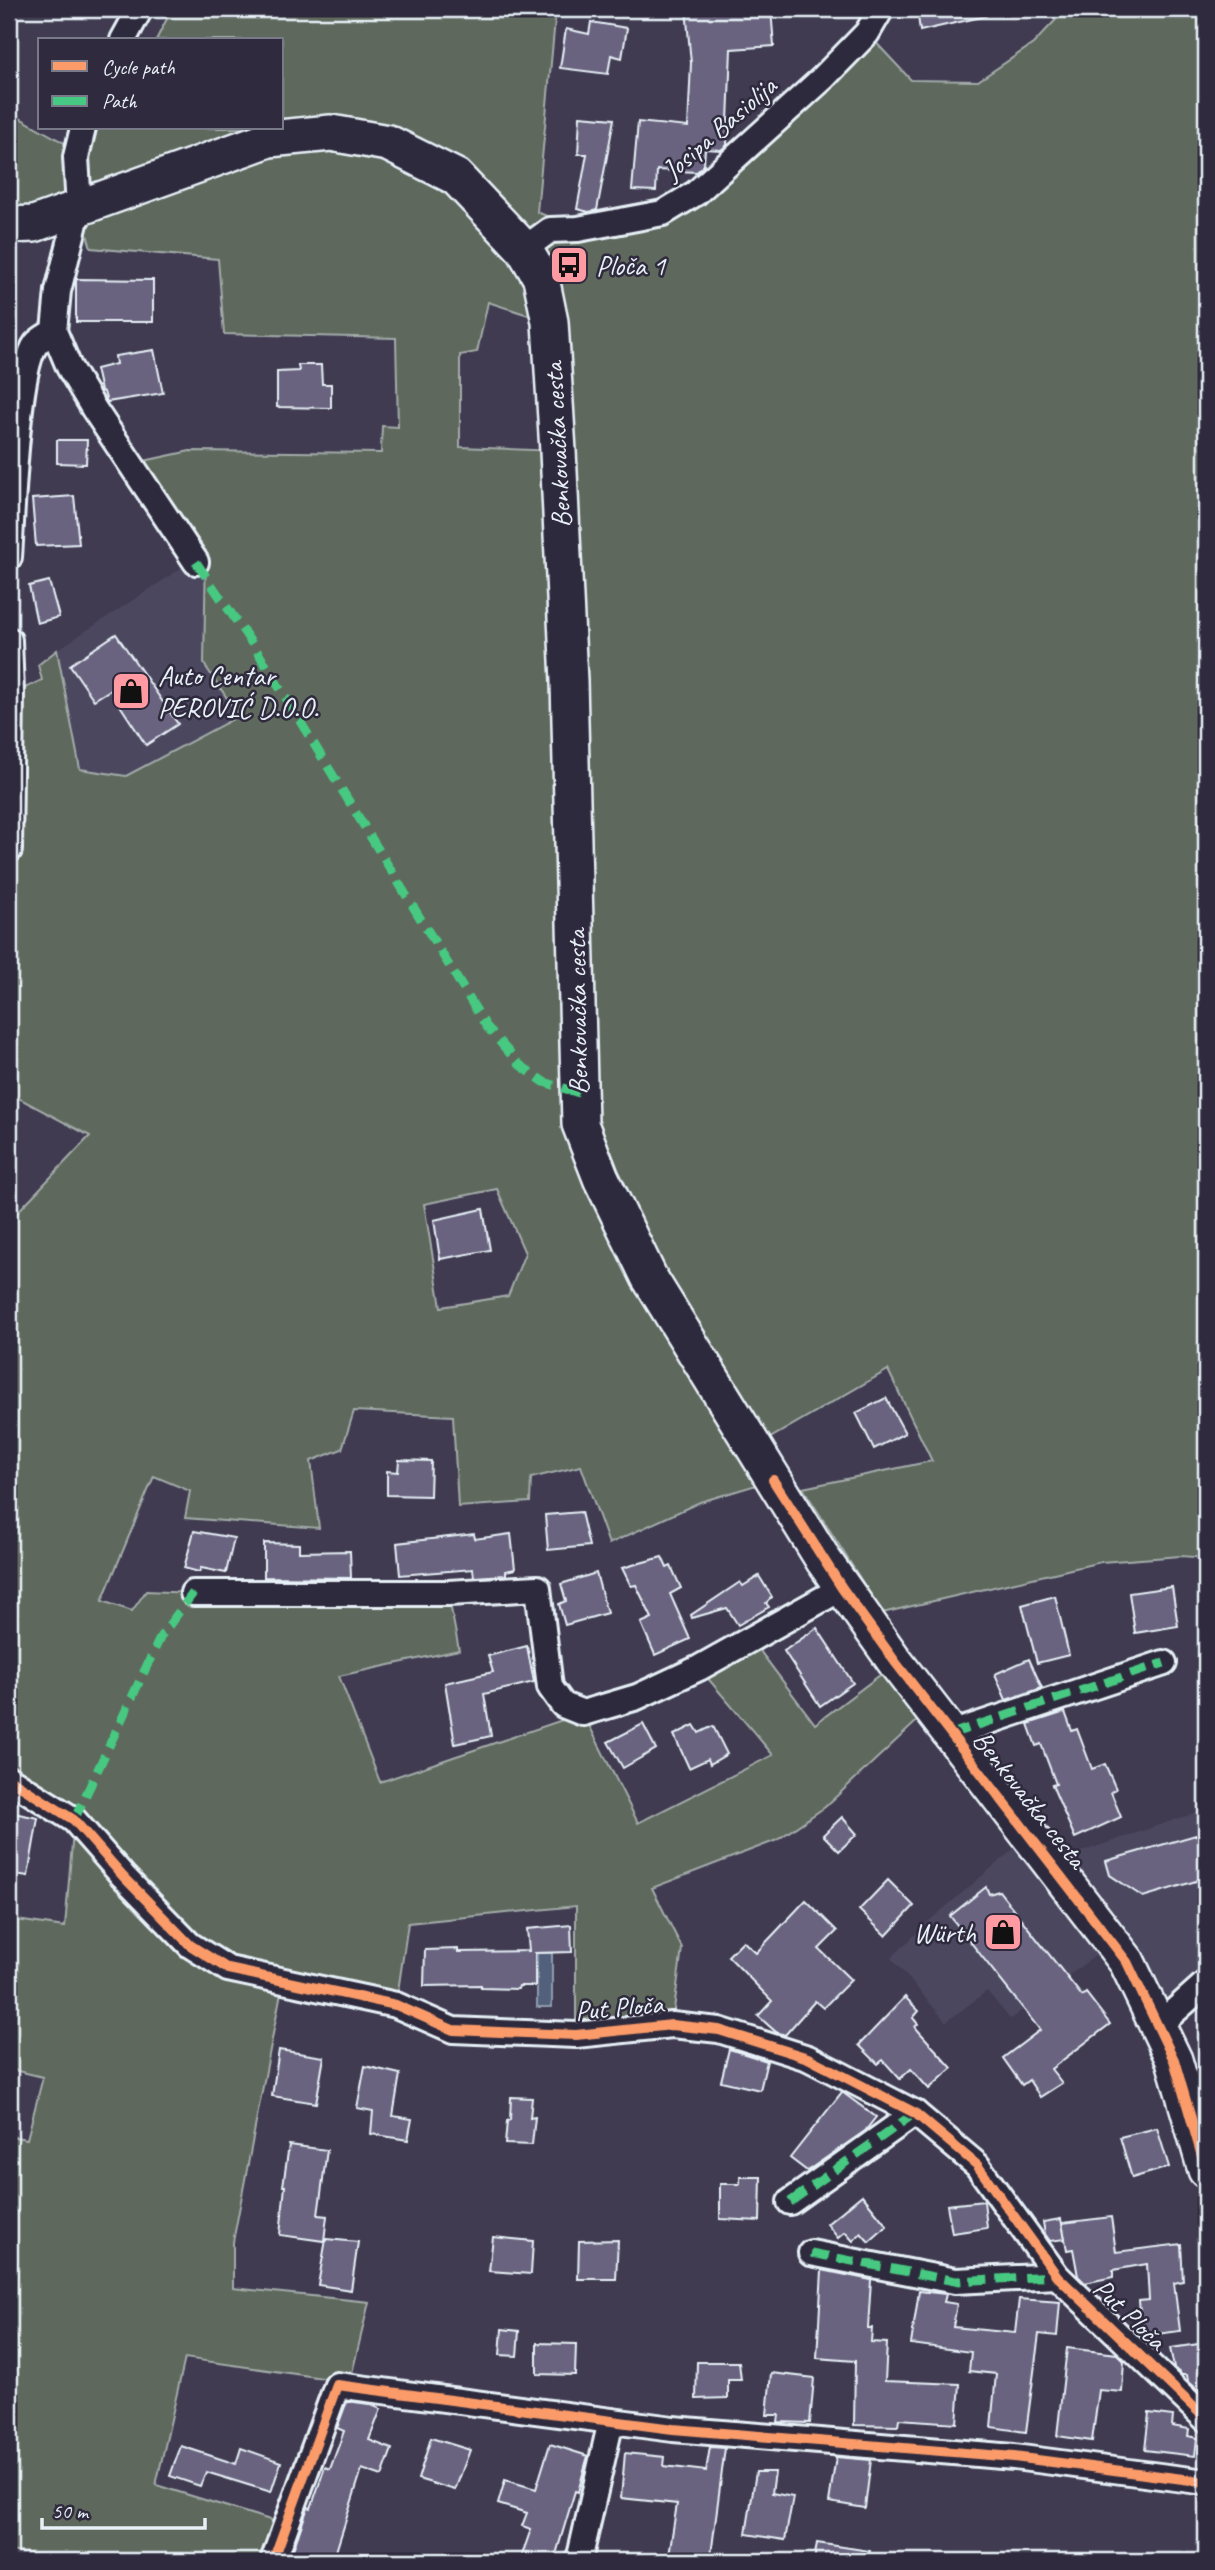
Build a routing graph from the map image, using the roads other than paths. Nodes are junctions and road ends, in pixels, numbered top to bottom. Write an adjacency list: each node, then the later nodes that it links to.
1 (140, 9): 3 (street)
2 (881, 9): 7 (street, Josipa Basiolija)
3 (124, 38)
4 (83, 130): 5 (street)
5 (79, 207): 6 (main road, Benkovačka cesta); 7 (main road, Benkovačka cesta); 8 (street)
6 (9, 225)
7 (524, 249): 13 (main road, Benkovačka cesta)
8 (54, 331): 9 (street); 10 (street)
9 (9, 557)
10 (196, 562)
11 (9, 640): 12 (street)
12 (9, 850)
13 (842, 1588): 14 (street); 16 (main road, Benkovačka cesta)
14 (193, 1593)
15 (1164, 1663): 16 (street)
16 (951, 1734): 19 (main road, Benkovačka cesta)
17 (9, 1779): 20 (street, Put Ploča)
18 (1206, 1983): 19 (street)
19 (1159, 2025): 21 (main road, Benkovačka cesta)
20 (915, 2113): 22 (street); 24 (street, Put Ploča)
21 (1206, 2170)
22 (790, 2202)
23 (811, 2253): 24 (street)
24 (1057, 2276): 25 (street, Put Ploča)
25 (1206, 2419)
26 (611, 2421): 27 (street); 28 (street); 29 (street)
27 (1206, 2482)
28 (273, 2561)
29 (579, 2561)

